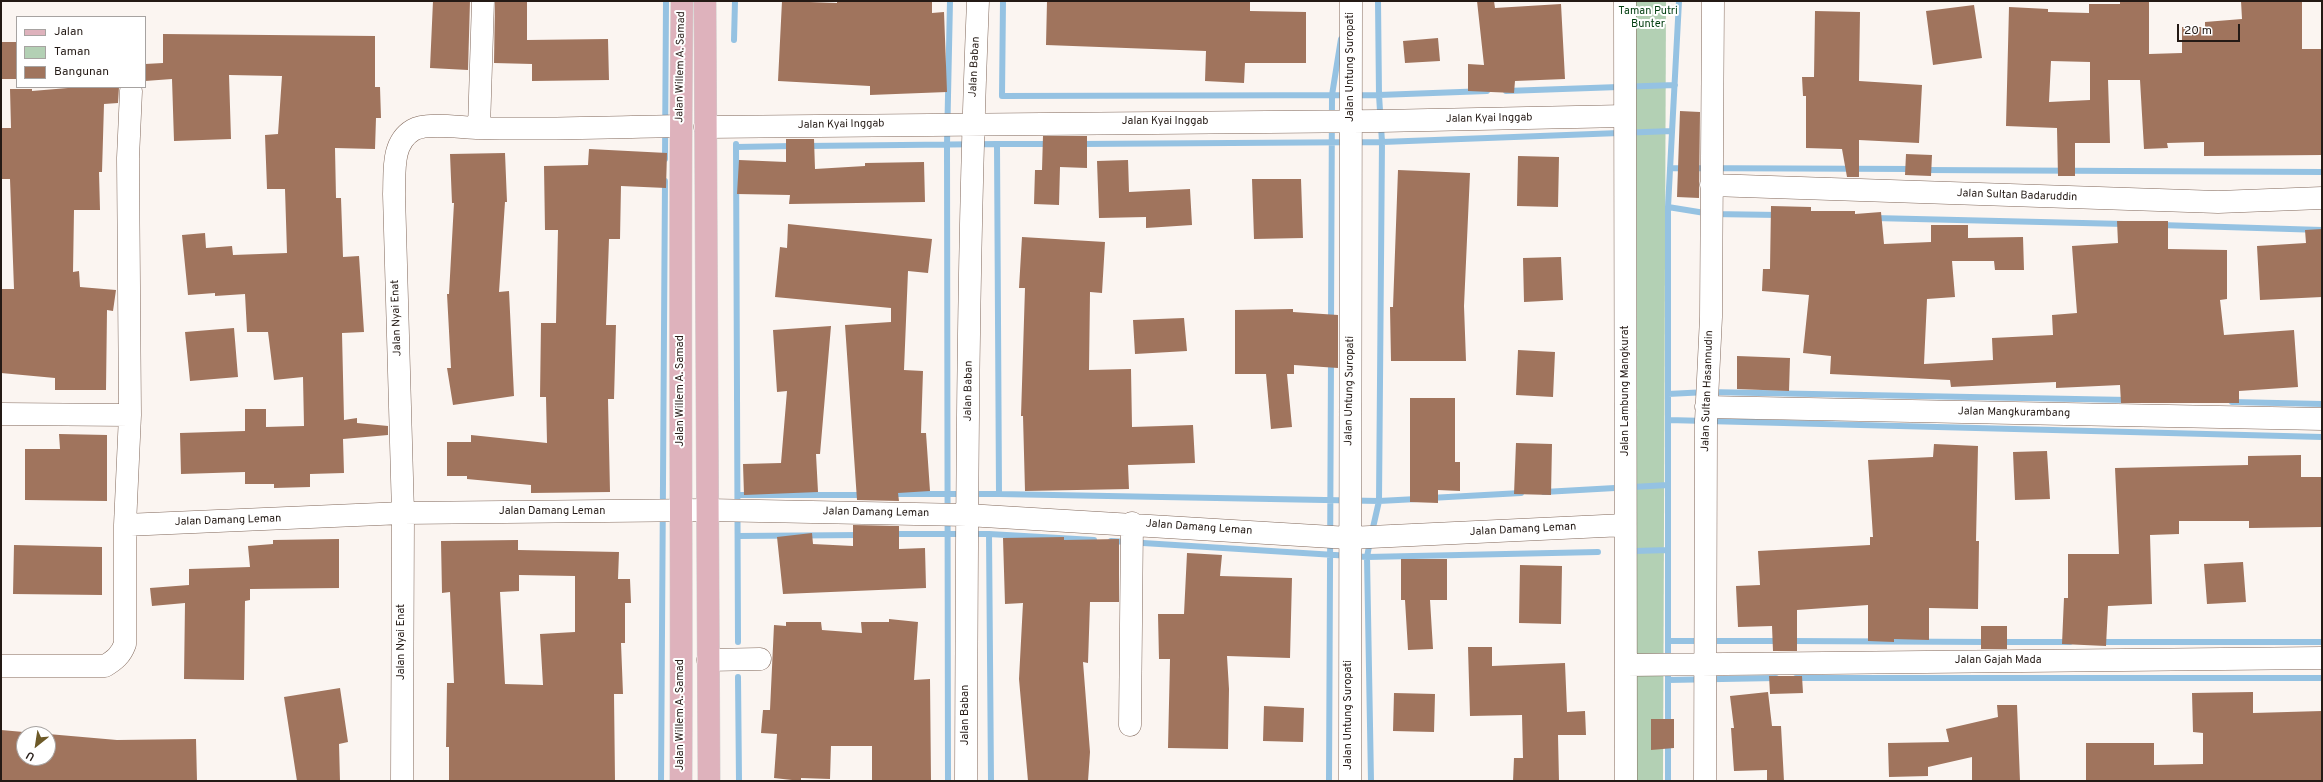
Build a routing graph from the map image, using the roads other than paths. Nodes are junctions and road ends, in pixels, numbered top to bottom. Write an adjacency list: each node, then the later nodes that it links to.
1 (483, 1): 14 (street)
2 (682, 1): 12 (main road, Jalan Willem A. Samad)
3 (706, 1): 13 (main road)
4 (978, 1): 11 (street, Jalan Baban)
5 (1351, 1): 10 (street, Jalan Untung Suropati)
6 (1625, 1): 9 (street, Jalan Lambung Mangkurat)
7 (1713, 1): 15 (street, Jalan Sultan Hasannudin)
8 (131, 91): 19 (street)
9 (1625, 116): 10 (street, Jalan Kyai Inggab); 26 (street, Jalan Lambung Mangkurat)
10 (1351, 121): 11 (street, Jalan Kyai Inggab); 28 (street, Jalan Untung Suropati)
11 (973, 124): 13 (street, Jalan Kyai Inggab); 27 (street, Jalan Baban)
12 (680, 126): 14 (street, Jalan Nyai Enat); 22 (main road, Jalan Willem A. Samad)
13 (705, 127): 21 (main road)
14 (479, 128): 23 (street, Jalan Nyai Enat)
15 (1711, 185): 16 (street, Jalan Sultan Badaruddin); 17 (street, Jalan Sultan Hasannudin)
16 (2322, 198)
17 (1706, 407): 20 (street, Jalan Mangkurambang); 32 (street, Jalan Sultan Hasannudin)
18 (1, 414): 19 (street)
19 (130, 415): 25 (street)
20 (2322, 419)
21 (708, 510): 22 (street, Jalan Damang Leman); 27 (street, Jalan Damang Leman); 31 (main road)
22 (682, 512): 23 (street, Jalan Damang Leman); 37 (main road, Jalan Willem A. Samad)
23 (403, 513): 25 (street, Jalan Damang Leman); 36 (street, Jalan Nyai Enat)
24 (1132, 523): 27 (street, Jalan Damang Leman); 28 (street, Jalan Damang Leman); 35 (street)
25 (125, 525): 34 (street)
26 (1626, 525): 28 (street, Jalan Damang Leman); 33 (street, Jalan Lambung Mangkurat)
27 (967, 528): 39 (street, Jalan Baban)
28 (1349, 538): 40 (street, Jalan Untung Suropati)
29 (2322, 658): 32 (street, Jalan Gajah Mada)
30 (760, 659): 31 (street)
31 (708, 660): 38 (main road)
32 (1706, 663): 33 (street, Jalan Gajah Mada); 42 (street, Jalan Sultan Hasannudin)
33 (1626, 665): 41 (street, Jalan Lambung Mangkurat)
34 (1, 666)
35 (1130, 725)
36 (402, 781)
37 (681, 781)
38 (709, 781)
39 (966, 781)
40 (1350, 781)
41 (1626, 781)
42 (1705, 781)

